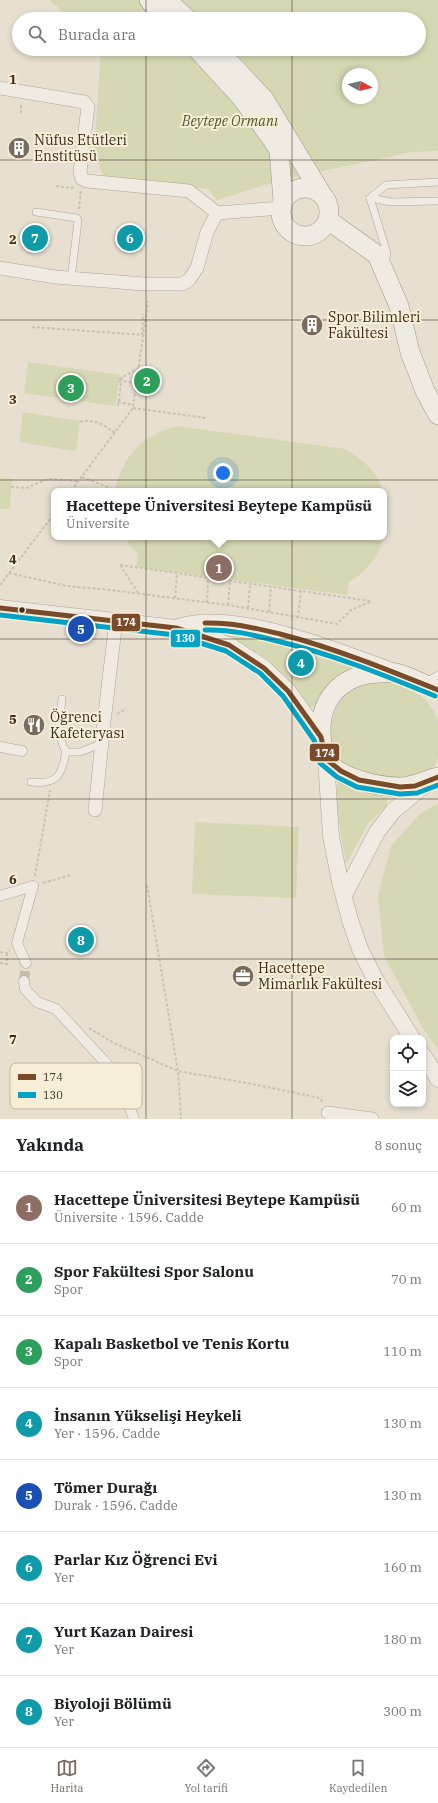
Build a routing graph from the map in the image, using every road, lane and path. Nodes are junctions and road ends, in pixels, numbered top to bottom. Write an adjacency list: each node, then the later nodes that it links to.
1 (149, 0): 3 (main road)
2 (167, 0): 4 (main road)
3 (160, 12)
4 (180, 12)
5 (203, 56): 17 (main road)
6 (224, 56): 14 (main road)
7 (0, 88): 10 (street)
8 (21, 105): 9 (path)
9 (21, 113)
10 (82, 179): 19 (street); 21 (path)
11 (438, 182): 15 (lane)
12 (56, 186): 13 (path)
13 (72, 188)
14 (321, 193): 17 (main road); 20 (main road)
15 (370, 198): 16 (lane); 23 (lane)
16 (438, 201)
17 (282, 205): 19 (street); 20 (main road)
18 (36, 212): 21 (lane)
19 (217, 213): 24 (street)
20 (328, 220): 23 (main road)
21 (78, 221): 24 (lane)
22 (0, 268): 24 (street)
23 (384, 271): 35 (main road)
24 (71, 279)
25 (148, 301): 28 (path)
26 (143, 314): 28 (path)
27 (32, 327): 28 (path)
28 (143, 335): 29 (path)
29 (139, 368): 30 (path); 31 (path)
30 (120, 381): 31 (path); 32 (path)
31 (137, 383): 34 (path)
32 (118, 402): 33 (path); 34 (path)
33 (118, 406)
34 (134, 406): 36 (path); 38 (path)
35 (438, 415)
36 (206, 418)
37 (80, 422): 38 (path)
38 (115, 433): 39 (path)
39 (82, 477): 40 (path); 43 (path)
40 (78, 482): 41 (path); 42 (path)
41 (11, 487)
42 (73, 488)
43 (110, 488)
44 (51, 518): 45 (path)
45 (9, 573): 50 (path); 53 (path)
46 (177, 574): 47 (path); 53 (path); 54 (path)
47 (208, 578): 48 (path); 55 (path)
48 (230, 581): 49 (path); 56 (path)
49 (250, 584): 51 (path); 58 (path)
50 (0, 585)
51 (271, 587): 52 (path); 59 (path)
52 (301, 591): 60 (path); 60 (path)
53 (138, 593): 54 (path)
54 (175, 598): 55 (path)
55 (207, 602): 56 (path)
56 (228, 606): 58 (path)
57 (0, 608): 61 (street)
58 (248, 608): 59 (path)
59 (269, 612): 60 (path)
60 (298, 618)
61 (116, 620): 62 (street); 69 (street)
62 (176, 628): 64 (street); 68 (street)
63 (438, 669): 65 (lane)
64 (395, 672): 65 (main road); 68 (main road)
65 (433, 682): 67 (main road)
66 (62, 699): 72 (lane)
67 (438, 705)
68 (321, 737): 73 (main road)
69 (101, 744): 72 (lane); 77 (street)
70 (0, 747): 71 (street)
71 (22, 751)
72 (66, 752): 75 (lane)
73 (326, 759): 74 (main road); 81 (street)
74 (437, 776): 81 (street)
75 (51, 780): 76 (lane); 80 (path)
76 (31, 782)
77 (95, 810)
78 (71, 875): 80 (path)
79 (147, 885): 91 (path)
80 (33, 886): 82 (street); 85 (street)
81 (344, 895): 88 (street)
82 (0, 896)
83 (7, 953): 84 (path)
84 (0, 963)
85 (26, 963)
86 (24, 981): 90 (street)
87 (88, 1028): 91 (path)
88 (410, 1035)
89 (426, 1060): 92 (street)
90 (105, 1063)
91 (178, 1071): 94 (path); 96 (path)
92 (438, 1079)
93 (130, 1109): 95 (street)
94 (328, 1113): 97 (street)
95 (134, 1119)
96 (182, 1119)
97 (372, 1119)

